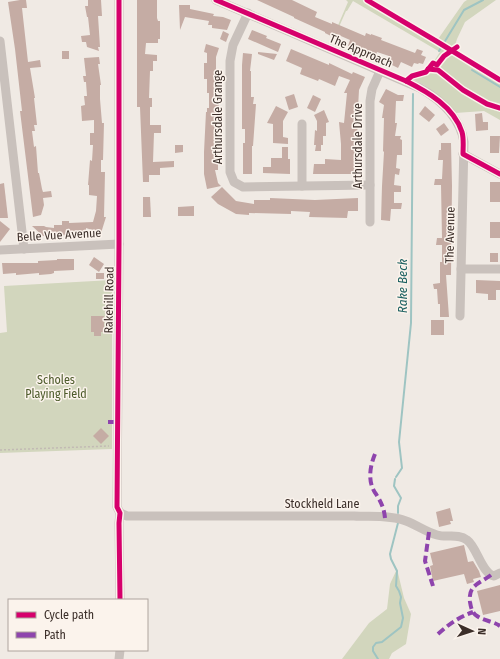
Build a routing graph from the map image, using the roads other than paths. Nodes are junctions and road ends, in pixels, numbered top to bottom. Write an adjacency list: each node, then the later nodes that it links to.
1 (119, 0): 12 (street, Rakehill Road)
2 (216, 0): 3 (street, The Approach)
3 (248, 13): 5 (street, The Approach); 10 (street, Arthursdale Grange)
4 (0, 41): 13 (street)
5 (380, 71): 7 (street, The Approach); 9 (street, Arthursdale Drive)
6 (302, 124): 10 (street)
7 (463, 154): 8 (street); 15 (street, The Avenue)
8 (500, 174)
9 (370, 185): 10 (street, Arthursdale Grange); 11 (street, Arthursdale Drive)
10 (302, 186)
11 (370, 222)
12 (119, 244): 13 (street, Belle Vue Avenue); 18 (street, Rakehill Road)
13 (24, 249): 14 (street, Belle Vue Avenue)
14 (0, 250)
15 (461, 269): 16 (street); 17 (street, The Avenue)
16 (500, 270)
17 (460, 316)
18 (120, 513): 19 (street, Stockheld Lane); 20 (street, Rakehill Road)
19 (500, 573)
20 (120, 599)

